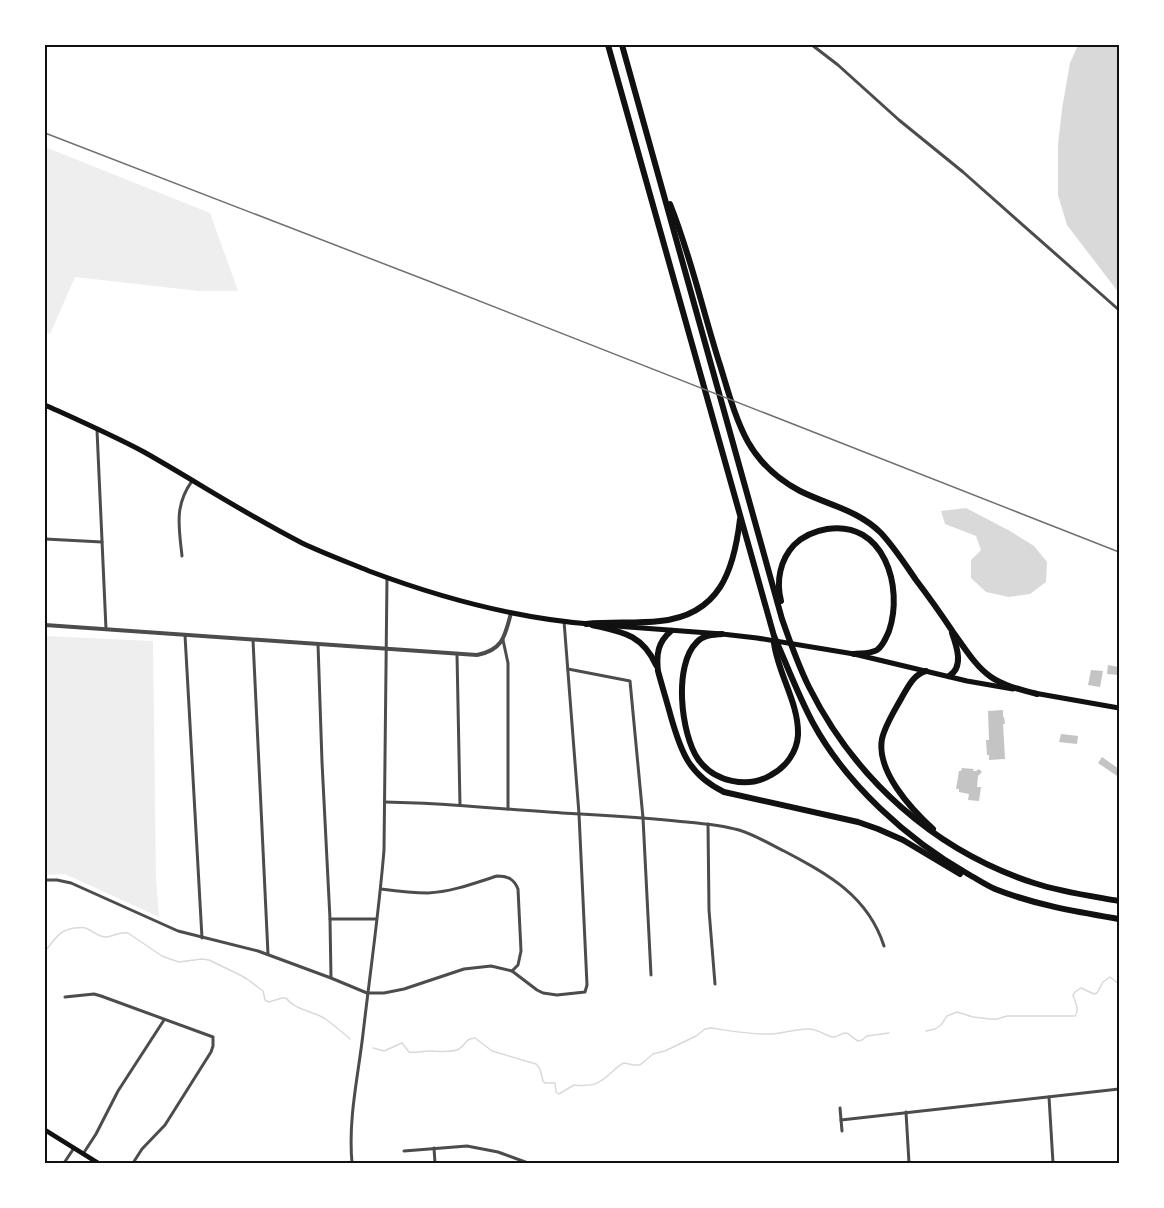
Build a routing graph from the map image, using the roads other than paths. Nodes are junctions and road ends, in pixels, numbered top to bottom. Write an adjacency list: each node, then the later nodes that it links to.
1 (608, 45): 9 (highway)
2 (622, 45): 4 (highway)
3 (812, 45): 5 (street)
4 (658, 173): 17 (highway); 26 (highway)
5 (1119, 310)
6 (45, 405): 7 (main road)
7 (97, 429): 8 (main road); 11 (street)
8 (192, 481): 12 (street); 13 (main road)
9 (740, 515): 16 (highway); 23 (highway)
10 (45, 539): 11 (street)
11 (102, 542): 19 (street)
12 (182, 556)
13 (387, 578): 14 (main road); 28 (street)
14 (511, 613): 15 (main road); 25 (street)
15 (564, 621): 16 (main road); 31 (street)
16 (586, 624): 20 (main road); 32 (highway)
17 (948, 624): 34 (highway); 35 (highway)
18 (45, 625): 19 (street)
19 (106, 629): 22 (street)
20 (671, 631): 21 (main road); 32 (highway)
21 (722, 634): 23 (highway); 30 (main road)
22 (185, 635): 24 (street); 51 (street)
23 (774, 636): 46 (highway)
24 (253, 640): 27 (street); 53 (street)
25 (503, 640): 29 (street); 39 (street)
26 (790, 642): 30 (highway); 43 (highway)
27 (318, 644): 28 (street); 49 (street)
28 (386, 649): 29 (street); 37 (street)
29 (457, 654): 38 (street)
30 (854, 654): 33 (main road)
31 (568, 669): 40 (street); 41 (street)
32 (658, 671): 46 (highway)
33 (926, 671): 34 (main road); 43 (highway)
34 (949, 676): 35 (main road)
35 (1037, 694): 36 (main road)
36 (1119, 708)
37 (385, 802): 38 (street); 45 (street)
38 (460, 805): 39 (street)
39 (508, 809): 40 (street)
40 (579, 814): 41 (street); 54 (street)
41 (643, 818): 42 (street); 55 (street)
42 (708, 824): 52 (street); 57 (street)
43 (949, 843): 47 (highway)
44 (45, 880): 51 (street)
45 (381, 889): 50 (street); 54 (street)
46 (994, 889): 48 (highway)
47 (1119, 901)
48 (1119, 919)
49 (330, 920): 50 (street); 56 (street)
50 (377, 920): 58 (street)
51 (202, 938): 53 (street)
52 (884, 946)
53 (268, 954): 56 (street)
54 (512, 971): 58 (street)
55 (651, 975)
56 (331, 978): 58 (street)
57 (716, 984)
58 (368, 993): 75 (street)
59 (65, 997): 60 (street)
60 (164, 1020): 71 (street); 74 (street)
61 (1119, 1089): 62 (street)
62 (1049, 1097): 64 (street); 79 (street)
63 (840, 1108): 65 (street)
64 (906, 1112): 65 (street); 78 (street)
65 (841, 1120): 67 (street)
66 (45, 1130): 68 (main road)
67 (842, 1131)
68 (74, 1148): 71 (main road); 72 (street)
69 (434, 1148): 70 (street); 76 (street); 77 (street)
70 (404, 1151)
71 (83, 1154): 73 (main road)
72 (64, 1163)
73 (98, 1163)
74 (133, 1163)
75 (352, 1163)
76 (435, 1163)
77 (528, 1163)
78 (909, 1163)
79 (1053, 1163)

